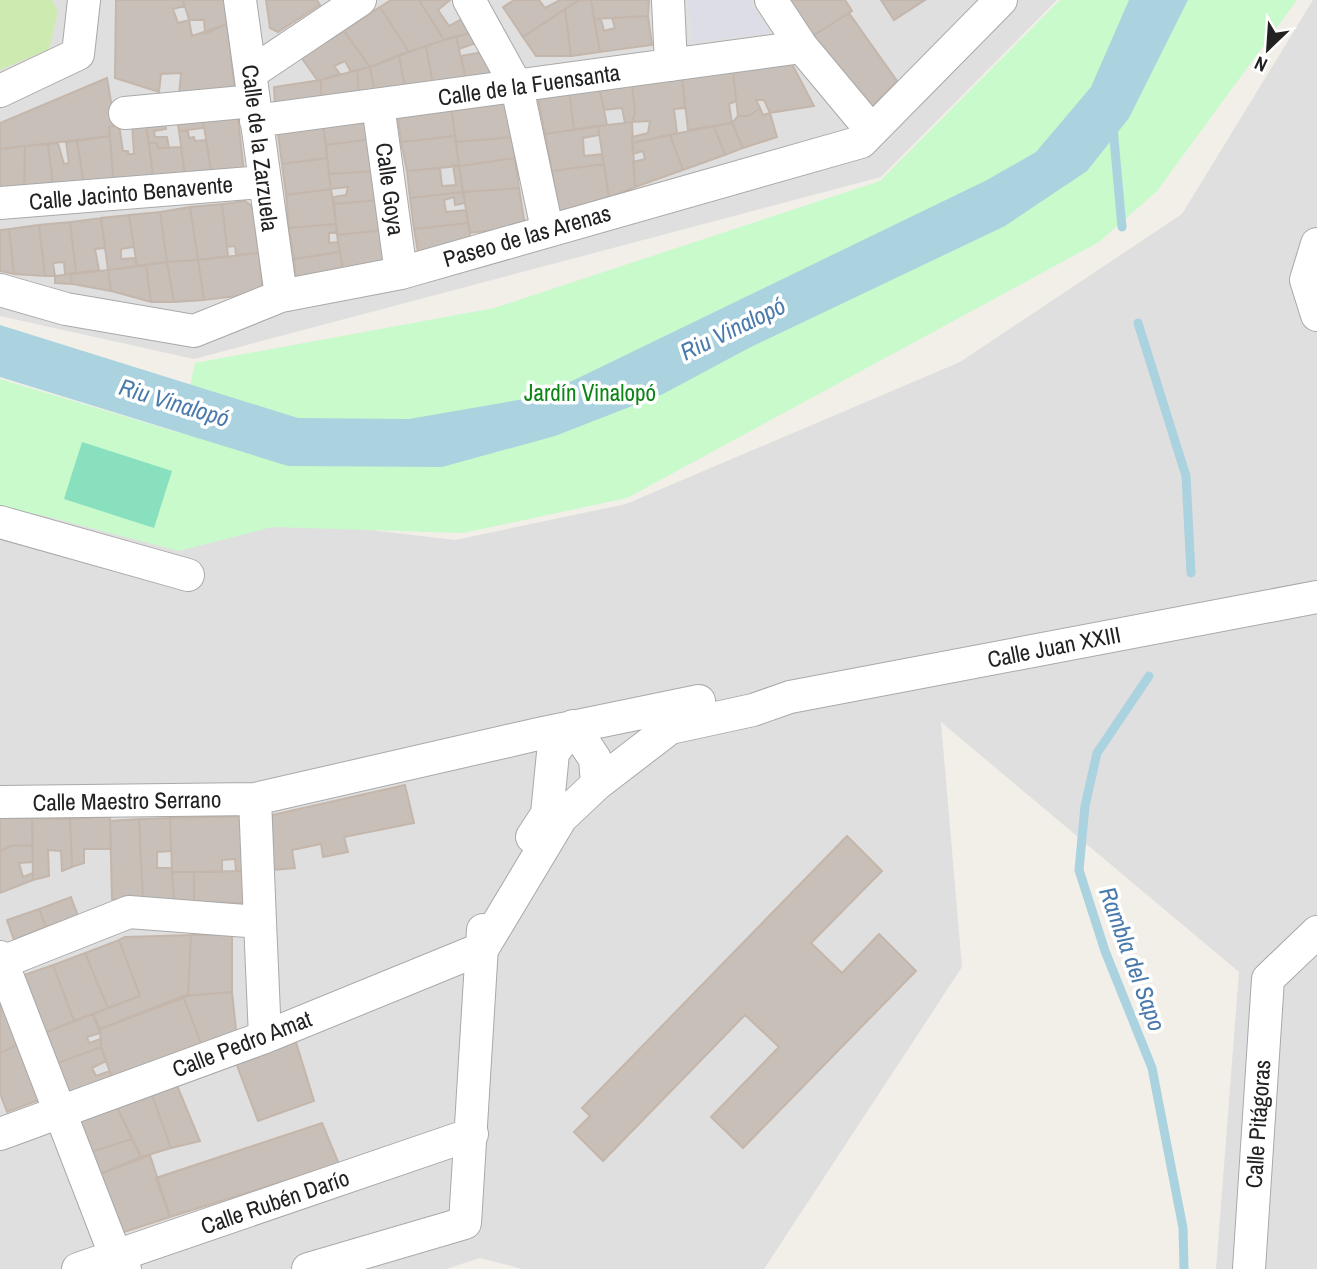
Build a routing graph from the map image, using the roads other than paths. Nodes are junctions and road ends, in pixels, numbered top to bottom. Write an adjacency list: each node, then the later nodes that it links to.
1 (85, 0): 11 (street)
2 (240, 0): 12 (street, Calle de la Zarzuela)
3 (360, 0): 12 (street)
4 (469, 0): 10 (street)
5 (668, 0): 9 (street)
6 (771, 0): 8 (street)
7 (1002, 0): 15 (street, Paseo de las Arenas)
8 (803, 47): 9 (street, Calle de la Fuensanta); 15 (street)
9 (671, 65): 10 (street, Calle de la Fuensanta)
10 (517, 86): 13 (street, Calle de la Fuensanta); 18 (street)
11 (0, 91)
12 (254, 98): 13 (street, Calle de la Fuensanta); 14 (street, Calle de la Fuensanta); 16 (street, Calle de la Zarzuela)
13 (378, 105): 20 (street, Calle Goya)
14 (125, 113)
15 (872, 131): 18 (street, Paseo de las Arenas)
16 (263, 182): 17 (street, Calle Jacinto Benavente); 22 (street, Calle de la Zarzuela)
17 (0, 203)
18 (548, 229): 20 (street, Paseo de las Arenas)
19 (1317, 244): 23 (street)
20 (401, 273): 22 (street, Paseo de las Arenas)
21 (0, 290): 22 (street, Paseo de las Arenas)
22 (281, 296)
23 (1317, 315)
24 (0, 522): 25 (street)
25 (188, 575)
26 (1317, 597): 27 (street, Calle Juan XXIII)
27 (790, 697): 28 (street, Calle Maestro Serrano); 29 (street)
28 (573, 726): 29 (street); 30 (street, Calle Maestro Serrano); 34 (street)
29 (597, 784): 34 (street)
30 (255, 799): 31 (street, Calle Maestro Serrano); 32 (street)
31 (0, 802)
32 (260, 922): 35 (street); 36 (street)
33 (1311, 945): 43 (street, Calle Pitágoras)
34 (483, 948): 36 (street, Calle Pedro Amat); 39 (street)
35 (1, 960): 37 (street)
36 (265, 1037): 37 (street, Calle Pedro Amat)
37 (62, 1112): 38 (street, Calle Pedro Amat); 40 (street)
38 (0, 1134)
39 (472, 1134): 40 (street, Calle Rubén Darío); 42 (street)
40 (114, 1265): 41 (street, Calle Rubén Darío)
41 (78, 1269)
42 (308, 1269)
43 (1248, 1269)

